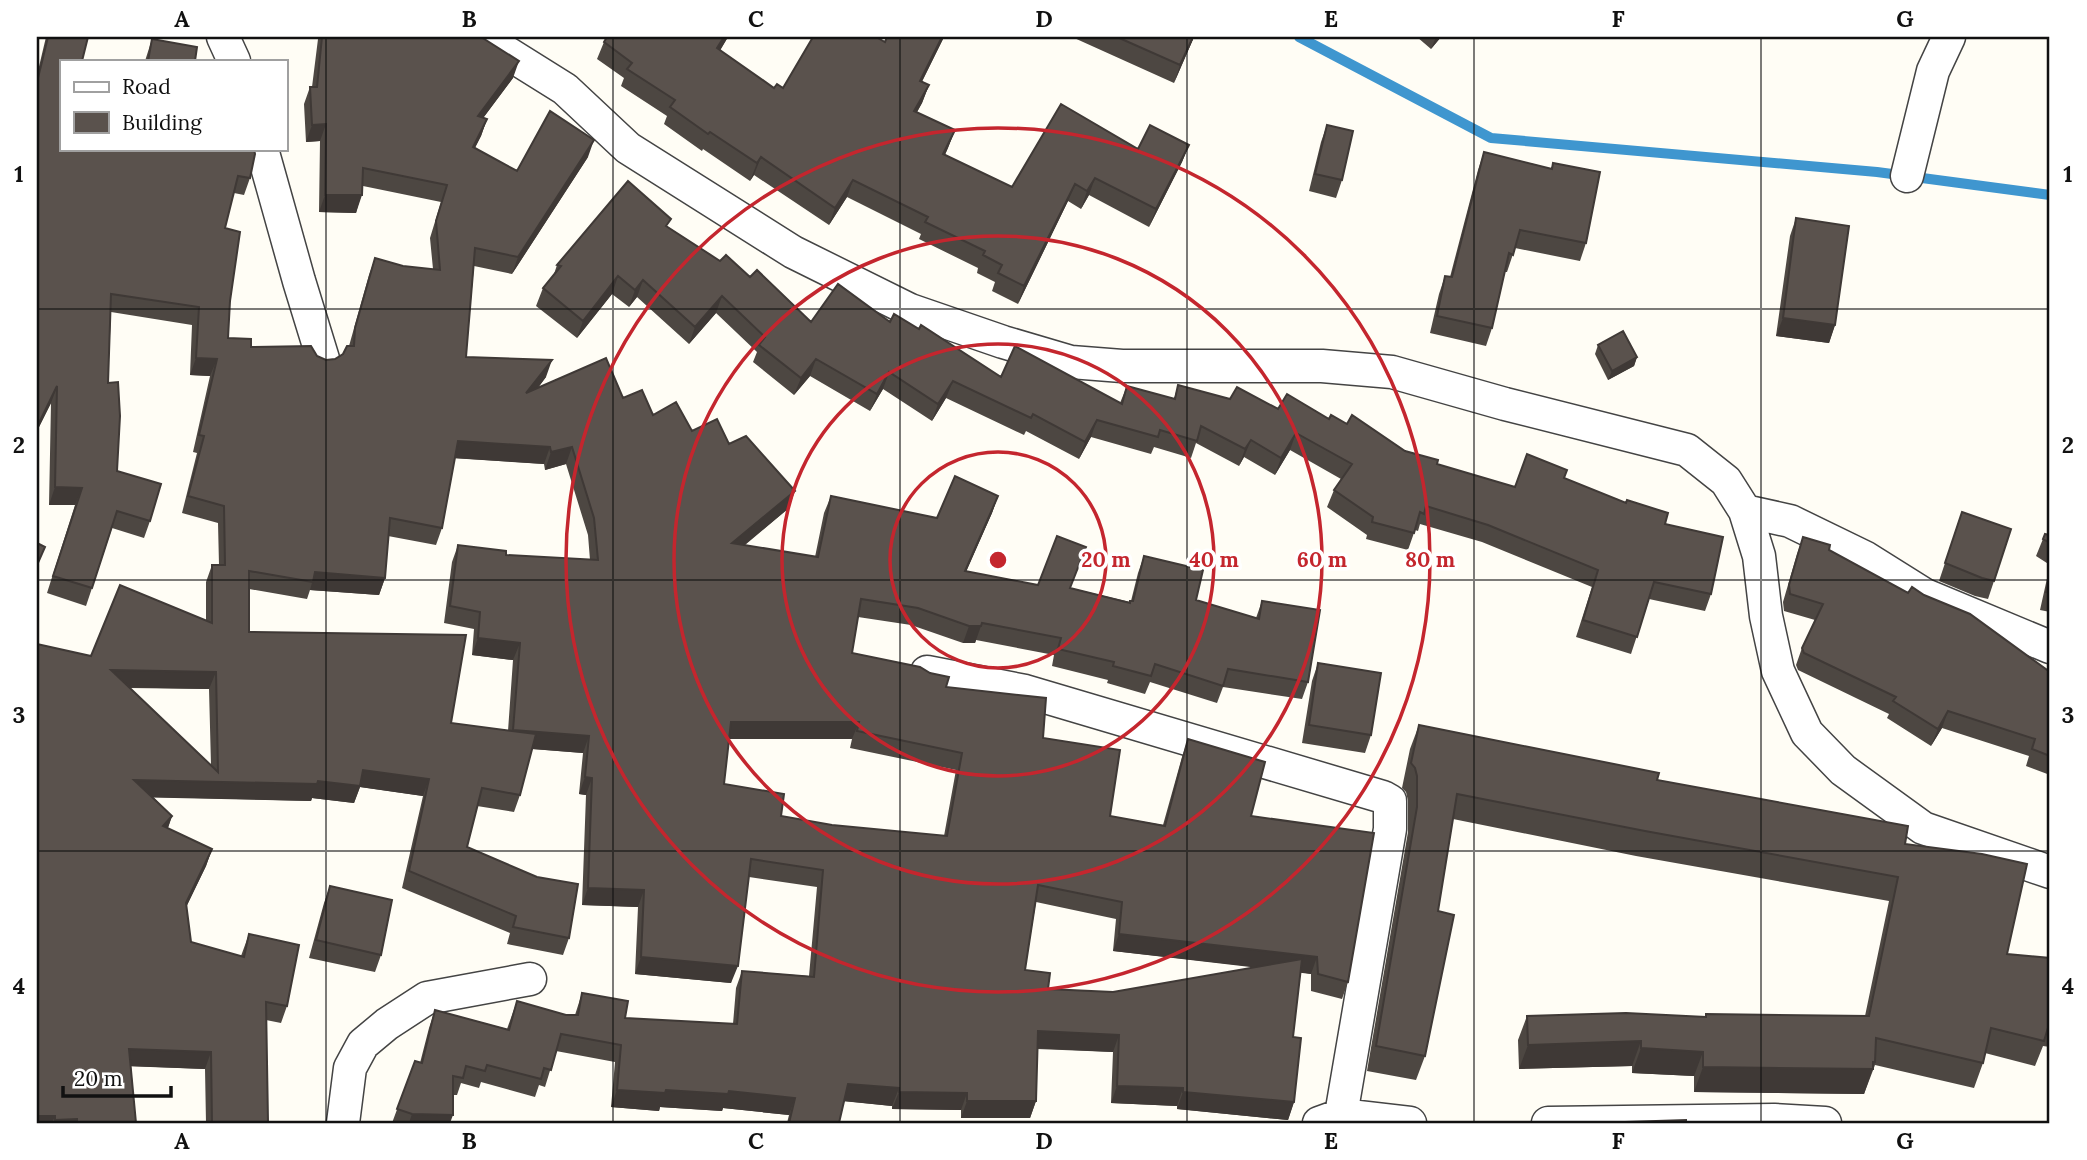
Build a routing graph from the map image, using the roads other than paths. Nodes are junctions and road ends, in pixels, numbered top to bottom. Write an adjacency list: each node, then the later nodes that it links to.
1 (223, 37): 4 (street)
2 (482, 37): 8 (street)
3 (1949, 37): 6 (street)
4 (234, 60)
5 (262, 150): 7 (street)
6 (1907, 176)
7 (323, 359)
8 (1745, 511): 9 (street); 11 (street)
9 (2050, 647)
10 (928, 672): 13 (street)
11 (2050, 872)
12 (530, 979): 14 (street)
13 (1330, 1119): 15 (street)
14 (343, 1123)
15 (1410, 1123)
16 (1548, 1123): 17 (street)
17 (1825, 1123)

